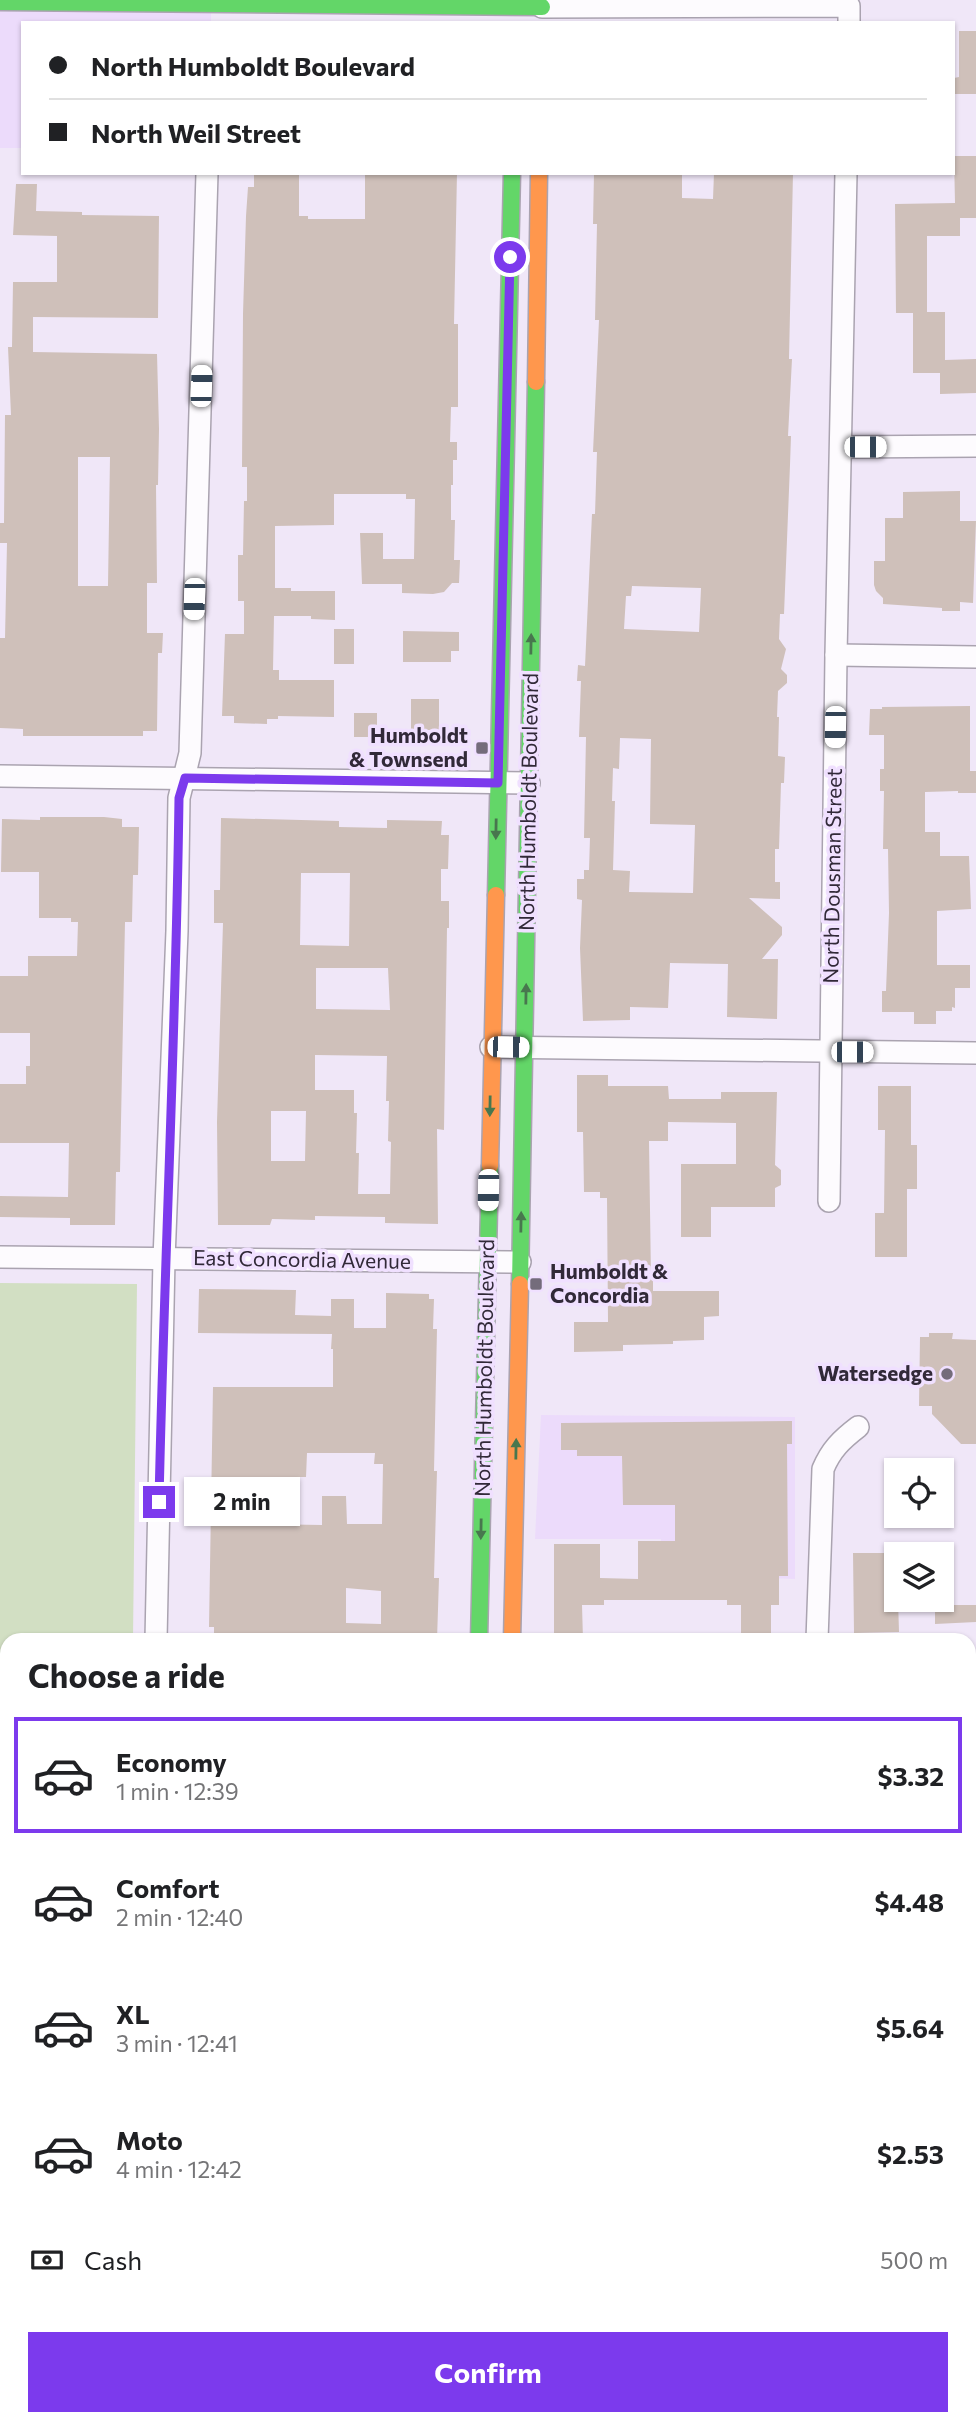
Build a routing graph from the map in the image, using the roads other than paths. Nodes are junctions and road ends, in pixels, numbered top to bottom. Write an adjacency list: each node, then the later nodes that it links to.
1 (0, 2): 4 (main road)
2 (516, 10): 3 (main road); 4 (main road)
3 (542, 10): 5 (street)
4 (211, 14)
5 (849, 14)
6 (207, 175): 15 (street)
7 (512, 175): 16 (main road, North Humboldt Boulevard)
8 (539, 175): 17 (main road, North Humboldt Boulevard, one-way to 8)
9 (846, 175): 11 (street, North Dousman Street)
10 (976, 446): 11 (street)
11 (842, 447): 12 (street, North Dousman Street)
12 (836, 655): 13 (street); 20 (street, North Dousman Street)
13 (976, 657)
14 (0, 776): 15 (street)
15 (185, 778): 16 (street); 24 (street)
16 (498, 783): 17 (street); 18 (main road, North Humboldt Boulevard, one-way to 18)
17 (529, 783): 19 (main road, North Humboldt Boulevard, one-way to 17)
18 (491, 1047): 19 (street); 25 (main road, North Humboldt Boulevard, one-way to 25)
19 (525, 1048): 20 (street); 26 (main road, North Humboldt Boulevard, one-way to 19)
20 (831, 1052): 21 (street); 22 (street, North Dousman Street)
21 (976, 1053)
22 (829, 1201)
23 (0, 1257): 24 (street, East Concordia Avenue)
24 (164, 1259): 25 (street, East Concordia Avenue); 28 (street)
25 (487, 1262): 26 (street, East Concordia Avenue); 29 (main road, North Humboldt Boulevard, one-way to 29)
26 (520, 1262): 30 (main road, North Humboldt Boulevard, one-way to 26)
27 (858, 1427): 31 (street)
28 (156, 1633)
29 (479, 1633)
30 (512, 1633)
31 (817, 1633)

